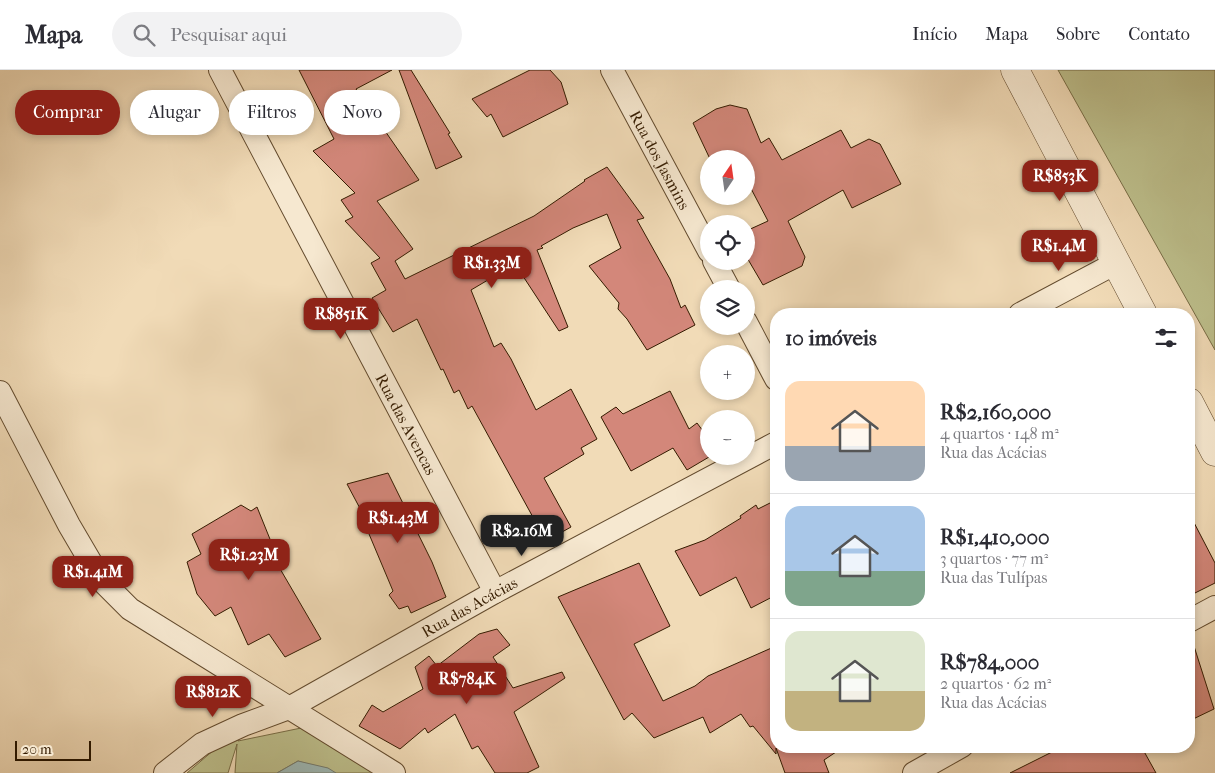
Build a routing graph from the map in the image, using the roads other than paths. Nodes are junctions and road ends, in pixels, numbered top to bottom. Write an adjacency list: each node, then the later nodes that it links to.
1 (220, 70): 14 (street, Rua das Avencas)
2 (612, 70): 4 (street, Rua dos Jasmins)
3 (1015, 70): 5 (street)
4 (700, 235)
5 (1116, 263): 6 (street); 7 (street)
6 (1031, 308)
7 (1140, 308)
8 (753, 335): 9 (street)
9 (770, 368)
10 (0, 392): 17 (street)
11 (1195, 414): 13 (street)
12 (770, 446): 14 (street, Rua das Acácias)
13 (1215, 452)
14 (495, 592): 17 (street, Rua das Acácias)
15 (1215, 607): 16 (street)
16 (1195, 618)
17 (288, 708): 19 (street, Rua das Acácias); 20 (street)
18 (950, 753): 21 (street)
19 (165, 773)
20 (394, 773)
21 (914, 773)

